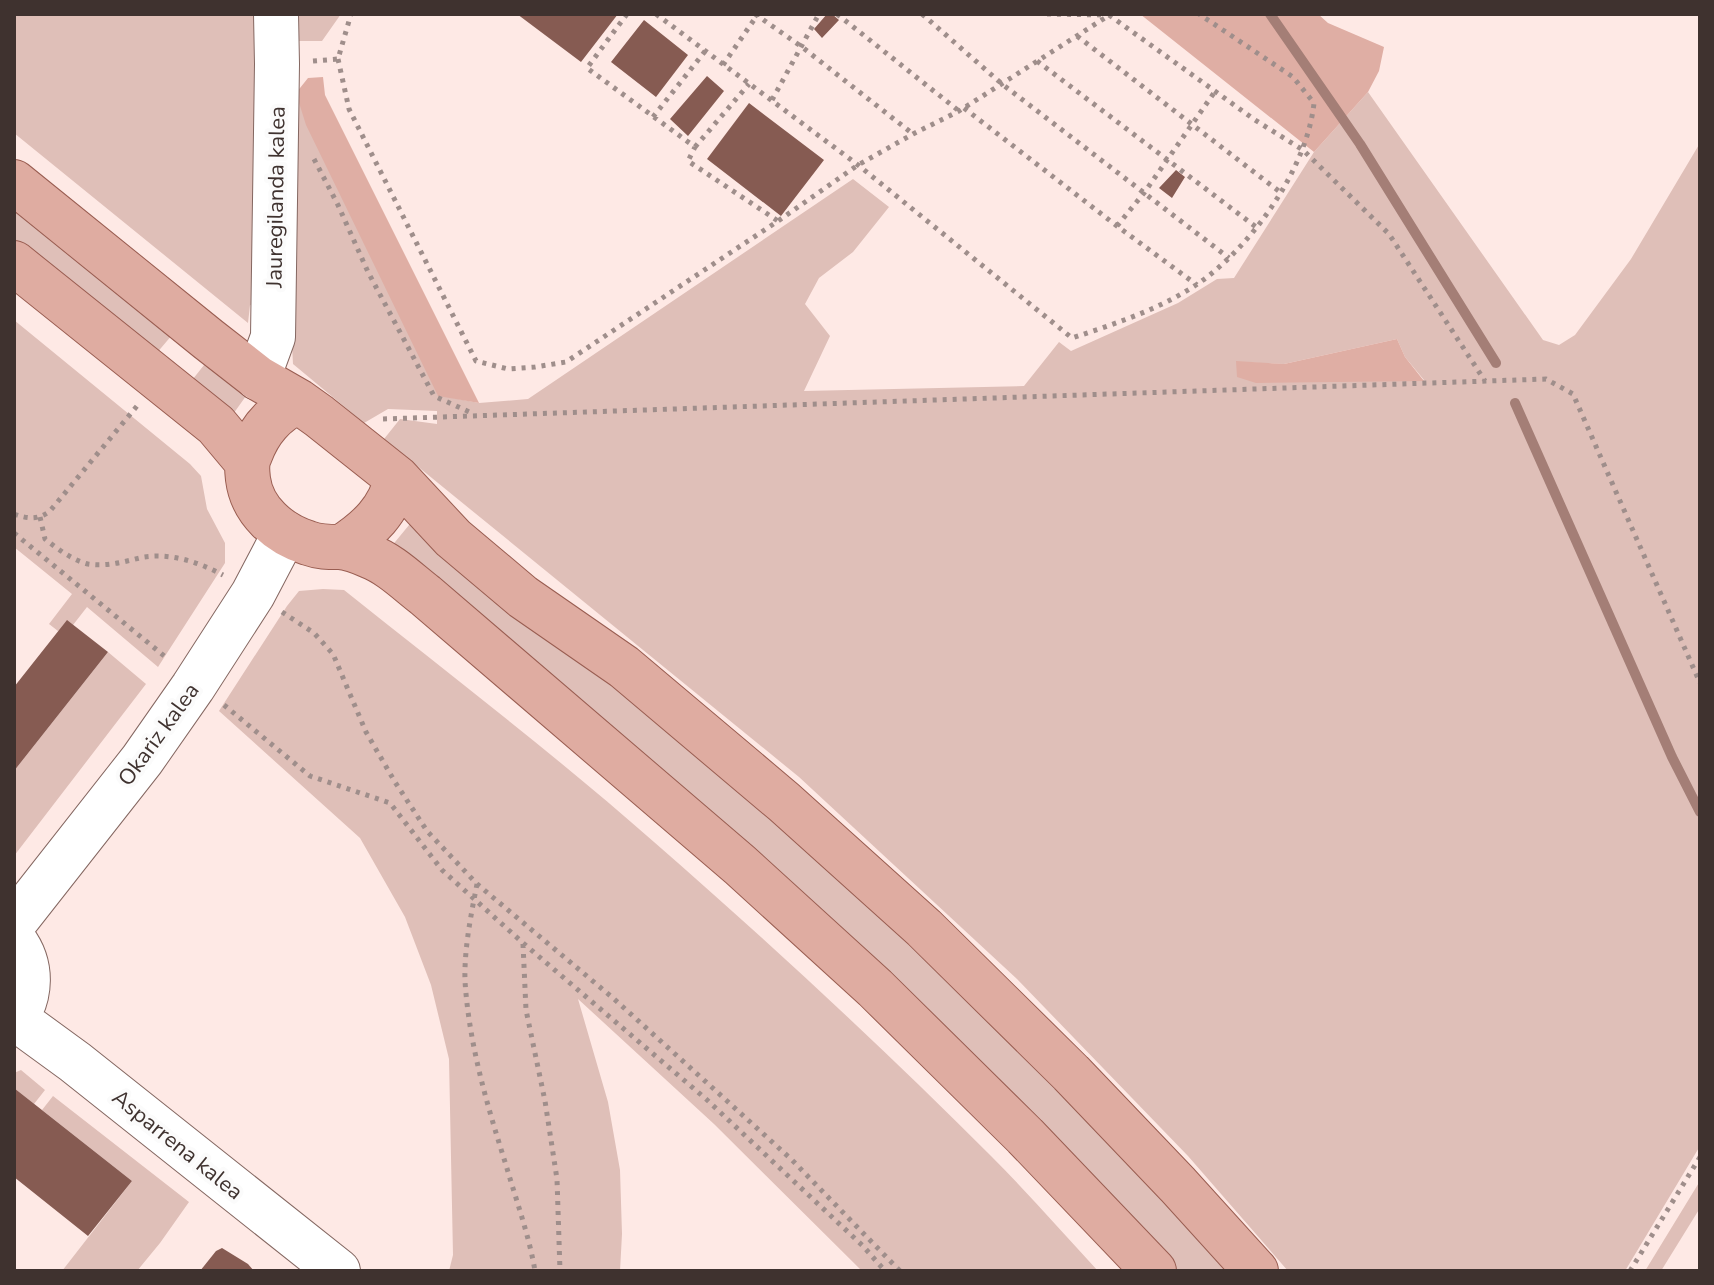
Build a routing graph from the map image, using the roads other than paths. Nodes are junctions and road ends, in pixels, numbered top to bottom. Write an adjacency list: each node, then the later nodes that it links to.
1 (276, 14): 4 (street, Jauregilanda kalea)
2 (14, 182): 4 (main road)
3 (14, 263): 6 (main road)
4 (258, 378): 5 (main road)
5 (298, 401): 6 (main road); 7 (main road)
6 (247, 462): 8 (main road)
7 (397, 478): 9 (main road); 15 (main road)
8 (285, 533): 9 (main road); 10 (street, Okariz kalea)
9 (342, 547): 14 (main road)
10 (14, 923)
11 (14, 940): 12 (street)
12 (15, 1020): 13 (street, Asparrena kalea)
13 (338, 1271)
14 (1154, 1271)
15 (1256, 1271)

